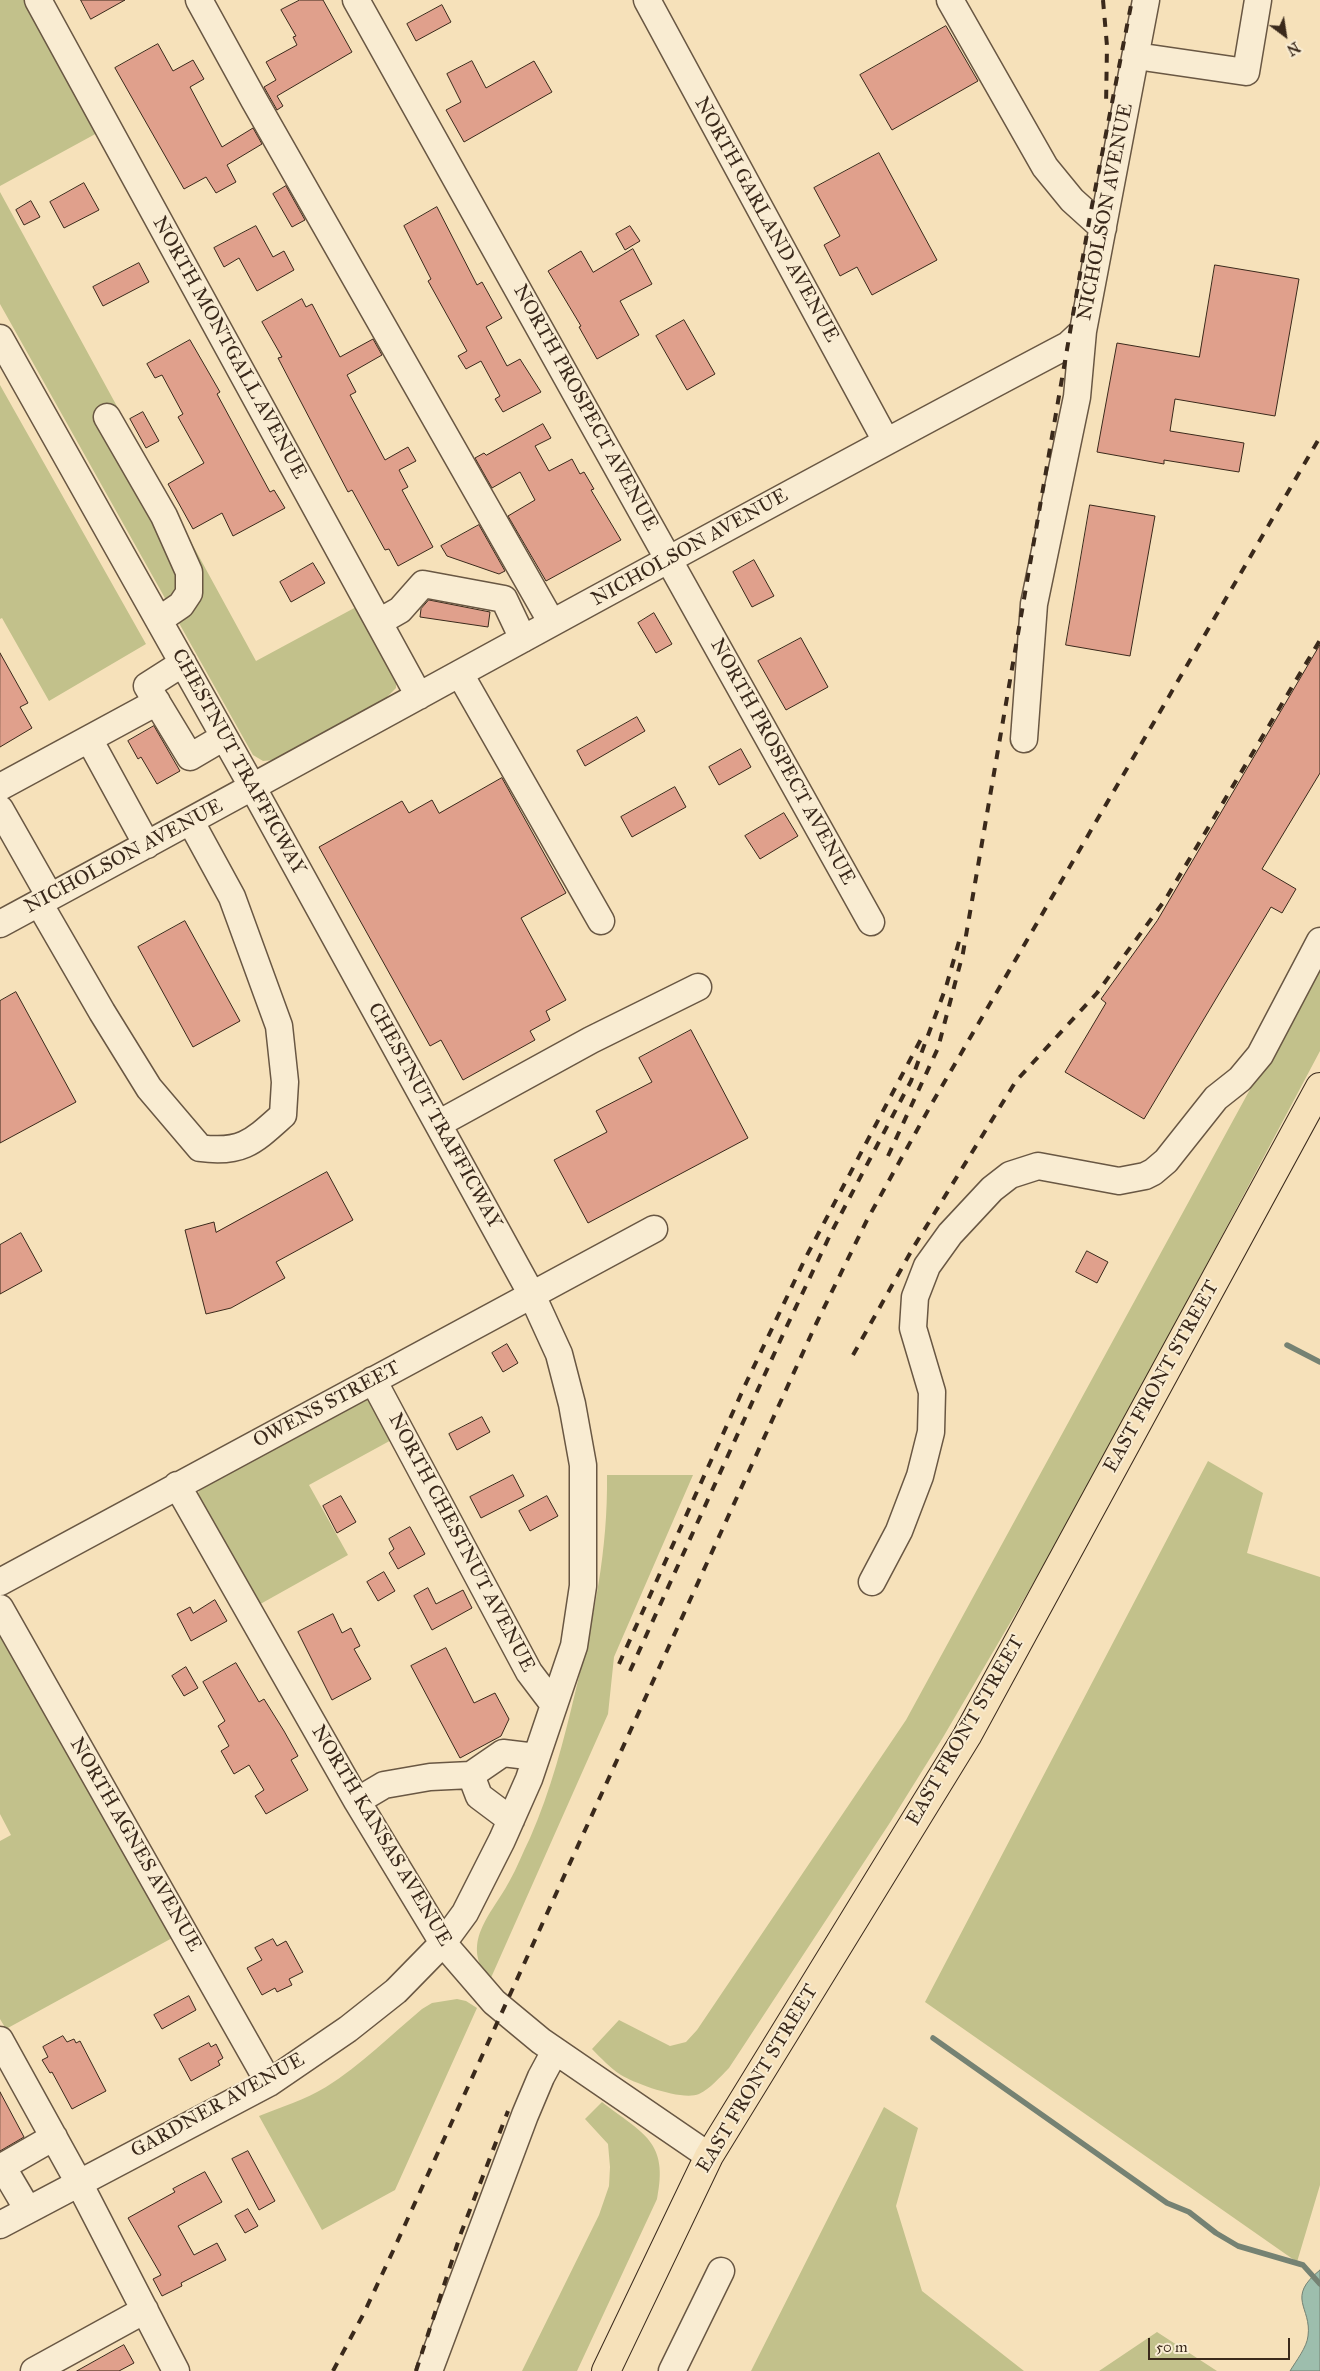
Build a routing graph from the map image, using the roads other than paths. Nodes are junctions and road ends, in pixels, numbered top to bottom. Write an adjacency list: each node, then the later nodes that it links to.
1 (38, 0): 16 (street, NORTH MONTGALL AVENUE)
2 (199, 0): 17 (street)
3 (356, 0): 14 (street, NORTH PROSPECT AVENUE)
4 (647, 0): 13 (street, NORTH GARLAND AVENUE)
5 (950, 0): 9 (street)
6 (1146, 0): 8 (street, NICHOLSON AVENUE)
7 (1258, 0): 8 (street)
8 (1136, 56): 9 (street, NICHOLSON AVENUE)
9 (1104, 228): 10 (street, NICHOLSON AVENUE)
10 (1083, 331): 13 (street, NICHOLSON AVENUE); 25 (street)
11 (0, 338): 15 (street, CHESTNUT TRAFFICWAY)
12 (107, 417): 15 (street)
13 (886, 441): 14 (street, NICHOLSON AVENUE)
14 (670, 560): 17 (street, NICHOLSON AVENUE); 33 (street, NORTH PROSPECT AVENUE)
15 (159, 620): 19 (street, CHESTNUT TRAFFICWAY)
16 (379, 622): 18 (street); 21 (street, NORTH MONTGALL AVENUE)
17 (552, 623): 18 (street, NICHOLSON AVENUE)
18 (523, 639): 20 (street, NICHOLSON AVENUE)
19 (183, 663): 22 (street); 23 (street, CHESTNUT TRAFFICWAY)
20 (460, 674): 21 (street, NICHOLSON AVENUE); 32 (street)
21 (420, 696): 27 (street, NICHOLSON AVENUE)
22 (157, 702): 23 (street); 24 (street)
23 (224, 736): 27 (street, CHESTNUT TRAFFICWAY)
24 (89, 739): 26 (street); 30 (street)
25 (1024, 739)
26 (0, 788)
27 (253, 788): 29 (street, NICHOLSON AVENUE); 38 (street, CHESTNUT TRAFFICWAY)
28 (0, 809): 31 (street)
29 (191, 822): 30 (street, NICHOLSON AVENUE); 31 (street)
30 (147, 845): 31 (street, NICHOLSON AVENUE)
31 (44, 900): 34 (street, NICHOLSON AVENUE)
32 (601, 921)
33 (871, 922)
34 (0, 924)
35 (1320, 941): 44 (street)
36 (698, 987): 38 (street)
37 (1320, 1087): 56 (main road, EAST FRONT STREET)
38 (438, 1124): 40 (street, CHESTNUT TRAFFICWAY)
39 (654, 1229): 40 (street, OWENS STREET)
40 (532, 1295): 41 (street, OWENS STREET); 46 (street, CHESTNUT TRAFFICWAY)
41 (373, 1380): 42 (street, OWENS STREET); 46 (street, NORTH CHESTNUT AVENUE)
42 (177, 1485): 43 (street, OWENS STREET); 49 (street, NORTH KANSAS AVENUE)
43 (0, 1582)
44 (872, 1582)
45 (0, 1608): 54 (street, NORTH AGNES AVENUE)
46 (554, 1705): 47 (street, CHESTNUT TRAFFICWAY)
47 (536, 1757): 48 (street); 50 (street, CHESTNUT TRAFFICWAY)
48 (471, 1775): 49 (street); 50 (street)
49 (357, 1801): 51 (street, NORTH KANSAS AVENUE)
50 (511, 1820): 51 (street, CHESTNUT TRAFFICWAY)
51 (443, 1943): 53 (street, NORTH KANSAS AVENUE); 54 (street, GARDNER AVENUE)
52 (0, 2040): 55 (street)
53 (556, 2051): 56 (street, NORTH KANSAS AVENUE); 65 (street)
54 (269, 2083): 58 (street, GARDNER AVENUE)
55 (54, 2137): 57 (street); 58 (street)
56 (709, 2156): 66 (main road, EAST FRONT STREET)
57 (1, 2167): 59 (street)
58 (79, 2183): 59 (street, GARDNER AVENUE); 62 (street)
59 (28, 2210): 60 (street, GARDNER AVENUE)
60 (0, 2225)
61 (721, 2271): 67 (street)
62 (145, 2310): 63 (street); 64 (street)
63 (34, 2371)
64 (176, 2371)
65 (429, 2371)
66 (606, 2371)
67 (672, 2371)

